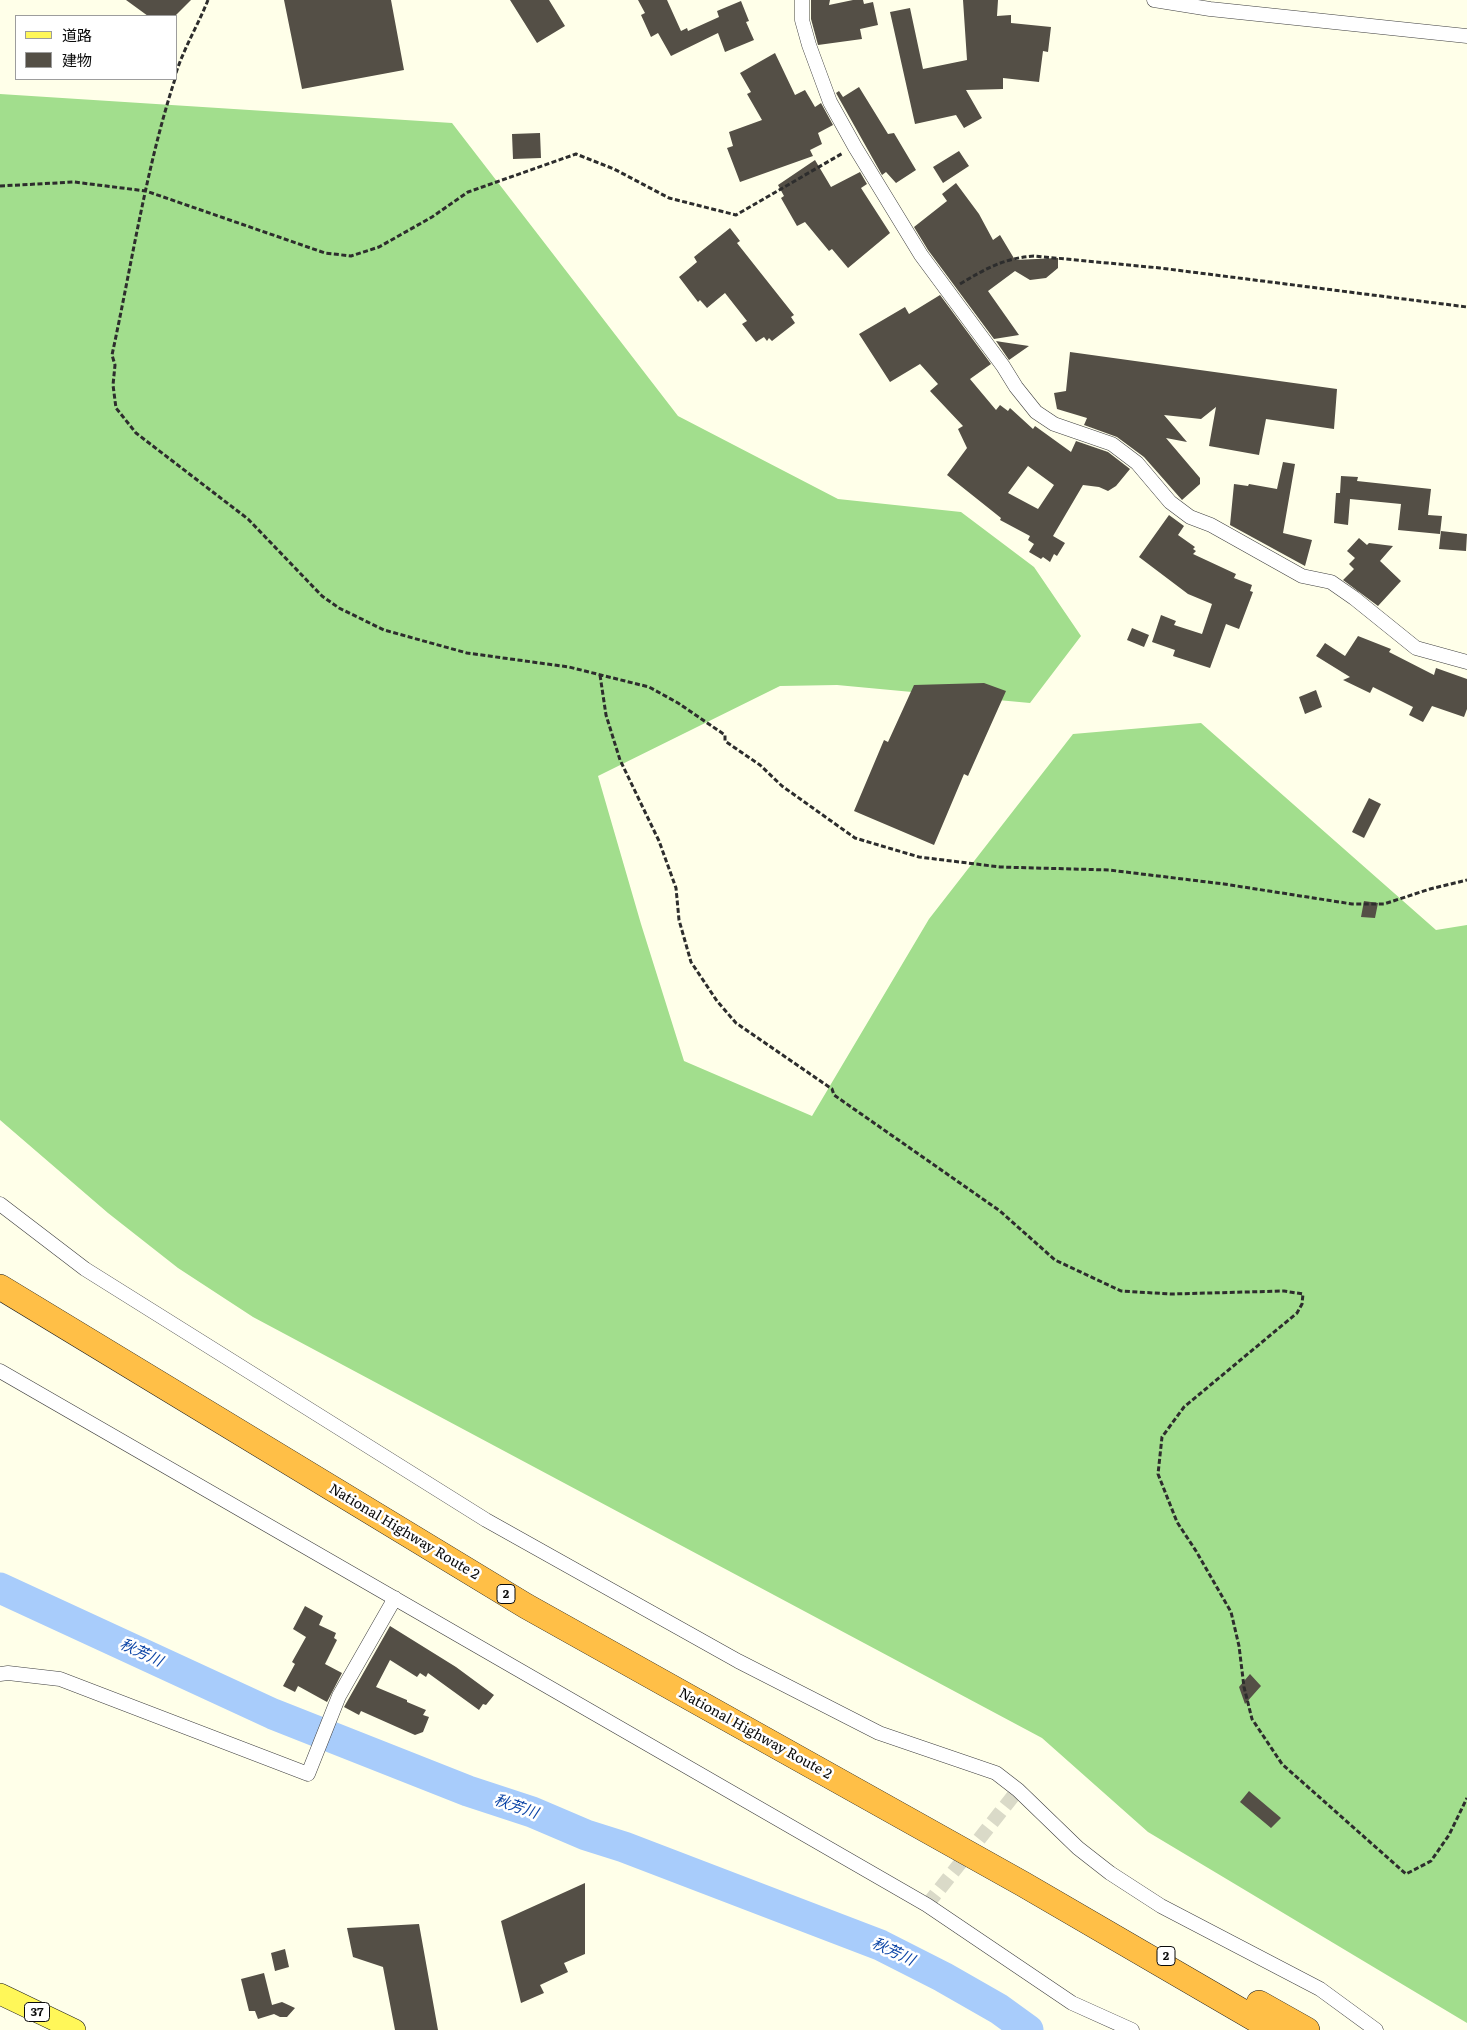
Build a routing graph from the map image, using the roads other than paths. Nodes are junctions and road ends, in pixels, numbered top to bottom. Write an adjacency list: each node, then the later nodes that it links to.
1 (802, 0): 4 (street)
2 (1154, 0): 3 (street)
3 (1467, 36)
4 (1467, 662)
5 (0, 1204): 16 (street)
6 (0, 1287): 10 (highway, National Highway Route 2 / 2)
7 (0, 1371): 8 (street)
8 (395, 1598): 9 (street); 13 (street)
9 (0, 1674)
10 (1023, 1884): 14 (highway, National Highway Route 2 / 2); 15 (highway, National Highway Route 2 / 2)
11 (0, 1994): 12 (main road, 37)
12 (75, 2030)
13 (1132, 2030)
14 (1274, 2030)
15 (1307, 2030)
16 (1376, 2030)

